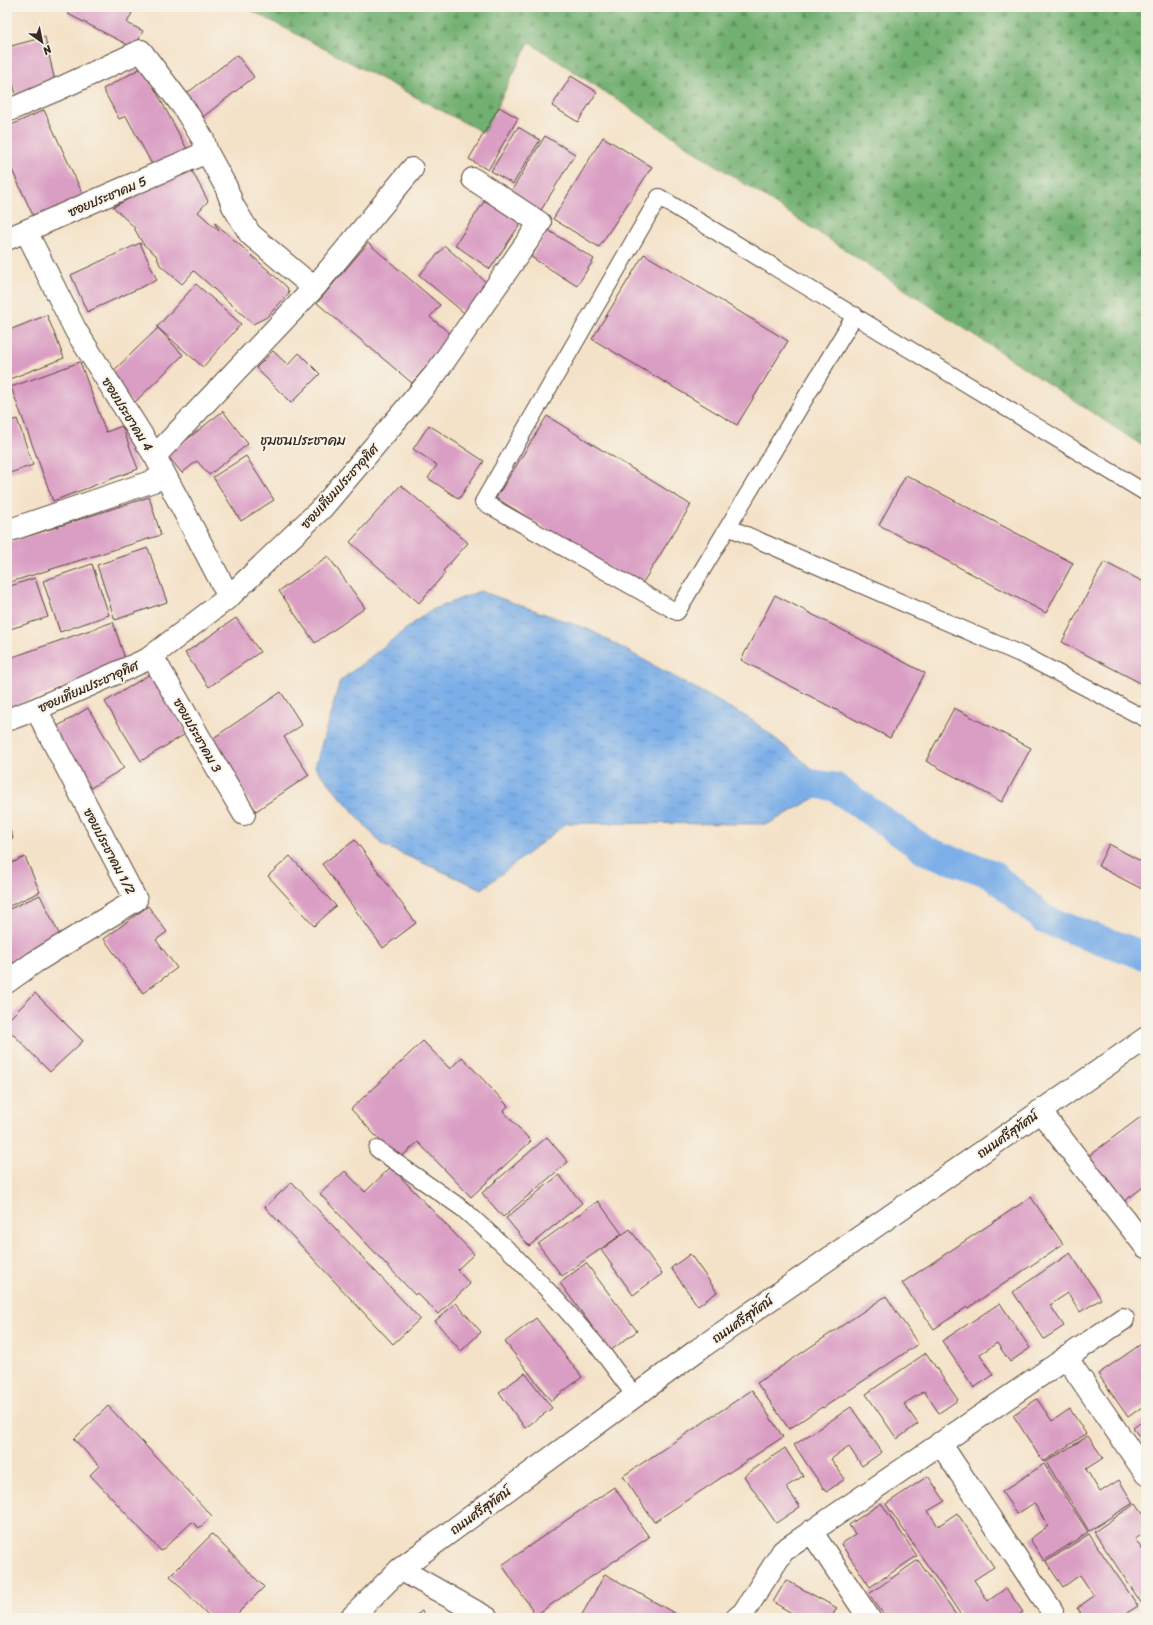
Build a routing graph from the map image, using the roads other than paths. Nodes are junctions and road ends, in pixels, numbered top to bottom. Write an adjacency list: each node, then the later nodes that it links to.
1 (7, 111): 2 (street)
2 (207, 152): 5 (street, ซอยประชาคม 5); 6 (street)
3 (412, 169): 6 (street)
4 (473, 179): 13 (street, ซอยเทียมประชาอุทิศ)
5 (16, 235): 8 (street, ซอยประชาคม 4)
6 (314, 288): 8 (street)
7 (855, 315): 10 (lane); 11 (lane); 11 (lane)
8 (155, 456): 9 (street, ซอยประชาคม 4)
9 (165, 477): 12 (street); 13 (street, ซอยประชาคม 4)
10 (1146, 493)
11 (728, 527): 16 (lane)
12 (7, 531)
13 (229, 598): 14 (street, ซอยเทียมประชาอุทิศ)
14 (152, 656): 15 (street, ซอยเทียมประชาอุทิศ); 18 (street, ซอยประชาคม 3)
15 (36, 709): 17 (street, ซอยเทียมประชาอุทิศ); 19 (street, ซอยประชาคม 1/2)
16 (1146, 719)
17 (7, 720)
18 (244, 814)
19 (7, 982)
20 (1146, 1038): 21 (street, ถนนศรีสุทัศน์)
21 (1040, 1111): 23 (street); 26 (street, ถนนศรีสุทัศน์)
22 (377, 1149): 26 (lane)
23 (1146, 1247)
24 (1123, 1319): 25 (street)
25 (1066, 1357): 27 (street); 28 (street)
26 (635, 1396): 30 (street, ถนนศรีสุทัศน์)
27 (940, 1443): 29 (street); 31 (street)
28 (1146, 1474)
29 (811, 1531): 32 (street); 35 (street)
30 (400, 1569): 33 (street, ถนนศรีสุทัศน์); 34 (street)
31 (1052, 1611)
32 (741, 1616)
33 (352, 1618)
34 (486, 1618)
35 (869, 1618)

